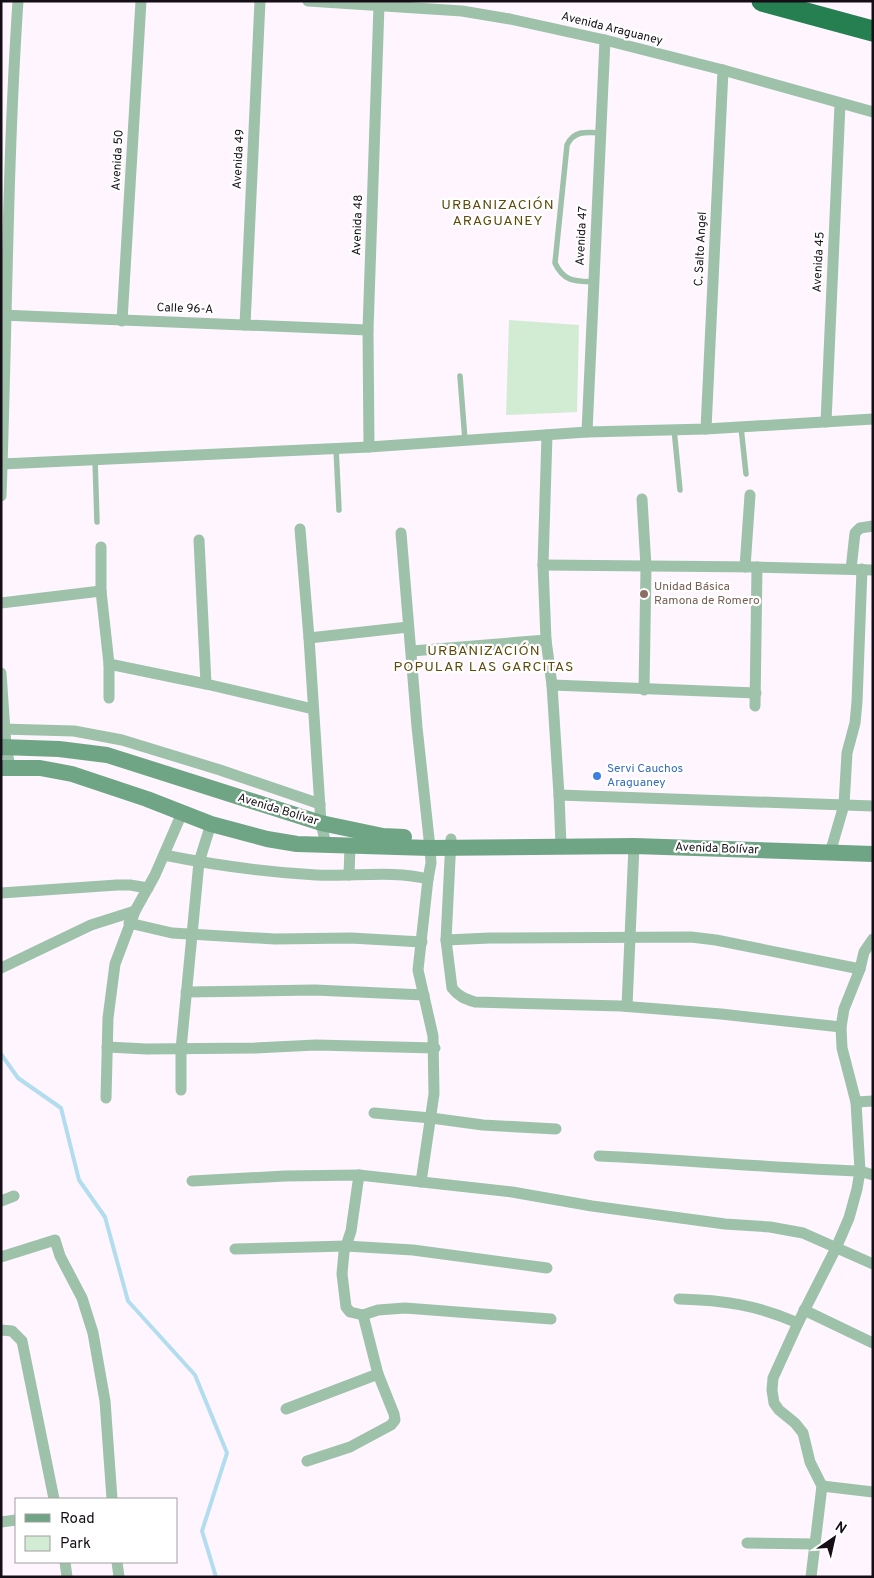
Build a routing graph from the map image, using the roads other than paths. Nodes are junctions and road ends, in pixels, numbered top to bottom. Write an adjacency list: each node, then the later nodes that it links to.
1 (18, 1): 10 (street)
2 (141, 1): 17 (street, Avenida 50)
3 (308, 1): 6 (street, Avenida Araguaney)
4 (762, 1): 7 (highway)
5 (260, 4): 18 (street, Avenida 49)
6 (378, 5): 8 (street, Avenida Araguaney); 19 (street, Avenida 48)
7 (873, 31)
8 (605, 40): 9 (street, Avenida Araguaney); 13 (street, Avenida 47)
9 (723, 70): 11 (street, Avenida Araguaney); 24 (street, C. Salto Angel)
10 (7, 84): 14 (street)
11 (840, 104): 12 (street, Avenida Araguaney); 22 (street, Avenida 45)
12 (873, 112)
13 (601, 133): 15 (street, Avenida 47); 15 (lane)
14 (5, 195): 16 (street)
15 (594, 282): 26 (street, Avenida 47)
16 (3, 316): 17 (street, Calle 96-A); 32 (street)
17 (122, 321): 18 (street, Calle 96-A)
18 (244, 325): 19 (street, Calle 96-A)
19 (368, 330): 29 (street, Avenida 48)
20 (460, 376): 28 (lane)
21 (873, 419): 22 (street)
22 (826, 422): 23 (street)
23 (741, 427): 24 (street); 33 (lane)
24 (706, 429): 25 (street)
25 (674, 430): 26 (street); 34 (lane)
26 (587, 432): 27 (street)
27 (547, 435): 28 (street); 45 (street)
28 (465, 440): 29 (street)
29 (369, 447): 30 (street)
30 (336, 448): 31 (street); 38 (lane)
31 (96, 459): 32 (street); 39 (lane)
32 (2, 464): 36 (street)
33 (746, 474)
34 (680, 490)
35 (750, 495): 47 (street)
36 (1, 496)
37 (642, 499): 46 (street)
38 (339, 510)
39 (97, 522)
40 (873, 526): 49 (street)
41 (300, 529): 53 (street)
42 (400, 533): 52 (street)
43 (199, 540): 58 (street)
44 (101, 547): 50 (street)
45 (543, 565): 46 (street); 54 (street)
46 (646, 567): 47 (street); 60 (street)
47 (745, 567): 48 (street)
48 (758, 567): 49 (street); 61 (street)
49 (862, 570): 72 (street)
50 (101, 591): 51 (street); 56 (street)
51 (1, 604)
52 (408, 627): 53 (street); 55 (street)
53 (309, 638): 64 (street)
54 (546, 640): 55 (street); 59 (street)
55 (412, 651): 77 (street)
56 (109, 664): 58 (street); 62 (street)
57 (1, 672): 65 (street)
58 (206, 684): 64 (street)
59 (552, 685): 60 (street); 70 (street)
60 (644, 690): 61 (street)
61 (756, 694): 63 (street)
62 (109, 698)
63 (755, 706)
64 (313, 709): 71 (street)
65 (3, 729): 66 (street); 68 (street)
66 (4, 747): 67 (street); 69 (main road, Avenida Bolívar)
67 (5, 767): 74 (main road, Avenida Bolívar)
68 (220, 770): 69 (street); 71 (street)
69 (215, 790): 75 (main road, Avenida Bolívar)
70 (560, 794): 72 (street); 81 (street)
71 (320, 804): 75 (street)
72 (844, 805): 73 (street); 83 (street)
73 (873, 806)
74 (182, 813): 76 (main road, Avenida Bolívar); 85 (street)
75 (321, 823): 77 (main road, Avenida Bolívar); 79 (street)
76 (211, 824): 79 (main road, Avenida Bolívar); 86 (street)
77 (430, 843): 78 (main road, Avenida Bolívar); 80 (main road, Avenida Bolívar); 88 (street)
78 (451, 844): 81 (main road, Avenida Bolívar); 96 (street)
79 (326, 845): 80 (main road, Avenida Bolívar)
80 (350, 846): 87 (street)
81 (561, 846): 82 (main road, Avenida Bolívar)
82 (634, 846): 83 (main road, Avenida Bolívar); 94 (street)
83 (830, 853): 84 (main road, Avenida Bolívar)
84 (873, 854)
85 (164, 855): 86 (street); 89 (street)
86 (199, 862): 87 (street); 93 (street)
87 (349, 875): 88 (street)
88 (428, 879): 97 (street)
89 (148, 888): 90 (street); 91 (street)
90 (1, 893)
91 (135, 911): 92 (street); 98 (street)
92 (129, 923): 93 (street); 104 (street)
93 (193, 934): 97 (street); 100 (street)
94 (629, 937): 96 (street); 99 (street); 102 (street)
95 (873, 939): 99 (street)
96 (446, 940): 102 (street)
97 (422, 942): 101 (street)
98 (1, 968)
99 (860, 969): 103 (street)
100 (186, 992): 101 (street); 106 (street)
101 (424, 995): 105 (street)
102 (627, 1006): 103 (street)
103 (841, 1027): 110 (street)
104 (107, 1047): 106 (street); 108 (street)
105 (435, 1048): 106 (street); 112 (street)
106 (181, 1049): 107 (street)
107 (181, 1090)
108 (106, 1098)
109 (873, 1101): 110 (street)
110 (856, 1102): 115 (street)
111 (374, 1113): 112 (street)
112 (431, 1118): 113 (street); 119 (street)
113 (556, 1129)
114 (599, 1156): 115 (street)
115 (860, 1171): 116 (street); 123 (street)
116 (873, 1175)
117 (359, 1176): 118 (street); 119 (street); 122 (street)
118 (192, 1181)
119 (421, 1182): 123 (street)
120 (14, 1196): 121 (street)
121 (1, 1201)
122 (346, 1246): 124 (street); 127 (street); 130 (street)
123 (836, 1248): 126 (street); 129 (street)
124 (235, 1249)
125 (1, 1257): 141 (street)
126 (873, 1264)
127 (548, 1268)
128 (679, 1299): 132 (street)
129 (804, 1310): 132 (street); 134 (street)
130 (363, 1315): 131 (street); 135 (street)
131 (551, 1320)
132 (798, 1323): 138 (street)
133 (1, 1330): 140 (street)
134 (873, 1343)
135 (378, 1374): 136 (street); 137 (street)
136 (286, 1409)
137 (307, 1461)
138 (822, 1486): 139 (street); 145 (street)
139 (873, 1492)
140 (54, 1498)
141 (112, 1498)
142 (15, 1520): 143 (street)
143 (1, 1522)
144 (747, 1543): 145 (street)
145 (815, 1544): 150 (street)
146 (65, 1563): 148 (street)
147 (118, 1563): 149 (street)
148 (67, 1577)
149 (119, 1577)
150 (811, 1577)

